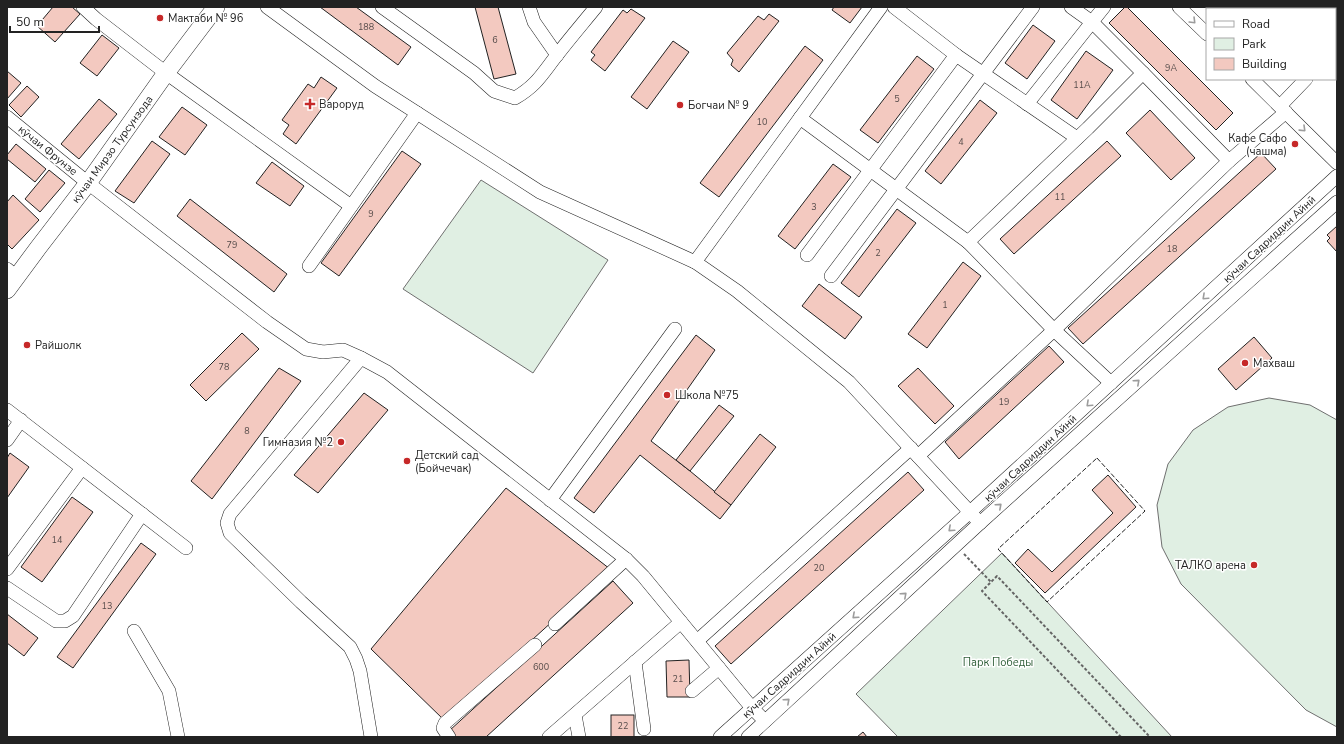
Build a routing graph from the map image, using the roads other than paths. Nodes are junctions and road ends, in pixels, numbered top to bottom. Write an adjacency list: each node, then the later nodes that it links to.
1 (83, 7): 17 (street)
2 (216, 7): 17 (main road, кӯчаи Мирзо Турсунзода)
3 (268, 7): 24 (street)
4 (382, 7): 15 (street)
5 (529, 7): 15 (street)
6 (596, 7): 15 (street)
7 (881, 7): 26 (street)
8 (894, 7): 16 (street)
9 (1033, 7): 19 (street)
10 (1071, 7): 13 (street)
11 (1104, 7): 13 (street)
12 (1179, 7): 14 (street, one-way to 14)
13 (1092, 22): 18 (street); 22 (street)
14 (1206, 33)
15 (557, 55)
16 (956, 55): 19 (street); 30 (street)
17 (166, 73): 32 (main road, кӯчаи Мирзо Турсунзода); 35 (street)
18 (1143, 73): 27 (street); 28 (street)
19 (983, 74): 22 (street); 33 (street)
20 (1253, 80): 23 (street)
21 (1305, 80): 23 (street)
22 (1027, 104): 27 (street)
23 (1283, 109): 28 (street); 29 (street, one-way to 29)
24 (417, 113): 35 (street); 38 (street)
25 (7, 117): 32 (street, кӯчаи Фрунзе)
26 (800, 118): 30 (street); 38 (street)
27 (1077, 138): 36 (street)
28 (1229, 161): 43 (street)
29 (1337, 163)
30 (870, 170): 33 (street); 37 (street)
31 (1337, 176): 45 (street, кӯчаи Садриддин Айнӣ, one-way to 45)
32 (88, 183): 41 (main road, кӯчаи Мирзо Турсунзода); 44 (street, кӯчаи Фрунзе)
33 (897, 190): 36 (street); 40 (street)
34 (1337, 202): 54 (street, кӯчаи Садриддин Айнӣ, one-way to 34)
35 (351, 206): 39 (street)
36 (968, 242): 43 (street)
37 (807, 255)
38 (695, 262): 49 (street)
39 (309, 266)
40 (831, 276)
41 (10, 279)
42 (675, 329): 51 (street)
43 (1054, 330): 45 (street); 49 (street)
44 (362, 358): 51 (street, кӯчаи Фрунзе); 72 (street)
45 (1111, 383): 52 (street, кӯчаи Садриддин Айнӣ, one-way to 52)
46 (7, 410): 47 (street)
47 (21, 420): 48 (street); 50 (street)
48 (7, 440)
49 (914, 452): 52 (street); 62 (street)
50 (82, 468): 53 (street); 57 (street)
51 (550, 500): 56 (street, кӯчаи Фрунзе)
52 (970, 512): 54 (street); 67 (street, кӯчаи Садриддин Айнӣ, one-way to 67)
53 (142, 514): 55 (street); 58 (street)
54 (980, 524): 69 (street, кӯчаи Садриддин Айнӣ, one-way to 54)
55 (186, 548)
56 (626, 559): 59 (street, кӯчаи Фрунзе); 60 (street)
57 (7, 569)
58 (7, 588)
59 (681, 622): 62 (street, кӯчаи Фрунзе); 64 (street)
60 (555, 624)
61 (134, 631): 71 (street)
62 (697, 641): 65 (street, кӯчаи Фрунзе)
63 (534, 644): 73 (street)
64 (635, 662): 68 (street); 70 (street)
65 (719, 668): 66 (street); 67 (street, кӯчаи Фрунзе)
66 (692, 691)
67 (752, 708): 69 (street, кӯчаи Фрунзе); 76 (street, кӯчаи Садриддин Айнӣ)
68 (574, 715): 74 (street); 75 (street)
69 (765, 721): 77 (street, кӯчаи Садриддин Айнӣ)
70 (644, 729)
71 (178, 737)
72 (371, 737)
73 (449, 737)
74 (549, 737)
75 (578, 737)
76 (720, 737)
77 (748, 737)

